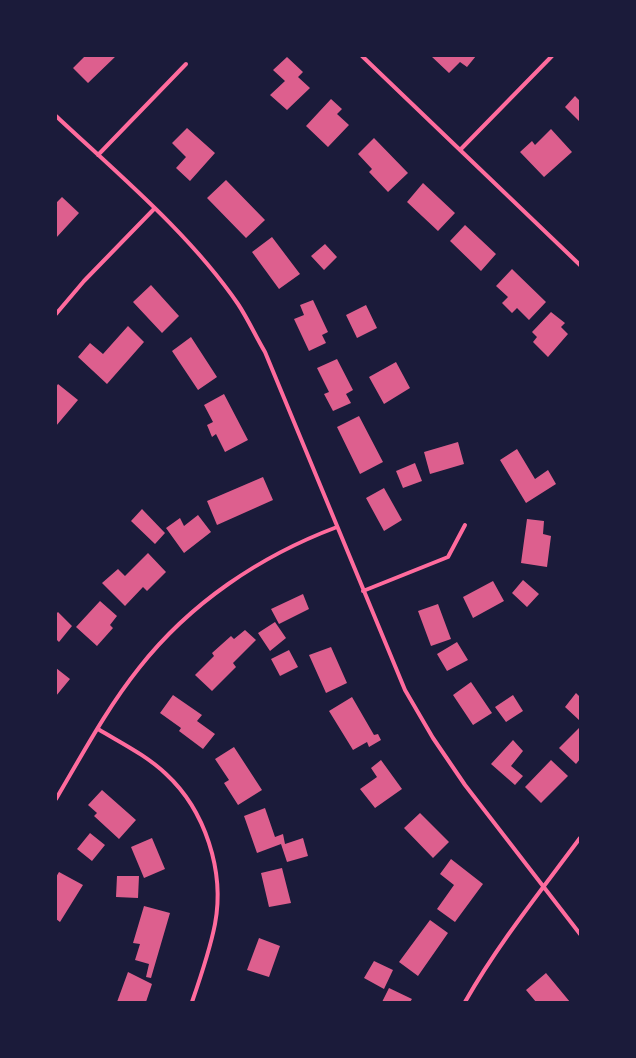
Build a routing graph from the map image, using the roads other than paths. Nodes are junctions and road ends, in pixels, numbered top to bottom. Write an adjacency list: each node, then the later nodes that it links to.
1 (362, 56): 5 (street)
2 (552, 56): 5 (street)
3 (186, 64): 6 (street)
4 (56, 116): 6 (street)
5 (460, 150): 8 (street)
6 (98, 155): 7 (street)
7 (154, 209): 9 (street); 11 (street)
8 (580, 265)
9 (56, 314)
10 (465, 525): 12 (street)
11 (337, 527): 12 (street); 13 (street)
12 (363, 591): 16 (street)
13 (98, 729): 14 (street); 18 (street)
14 (56, 799)
15 (580, 838): 16 (street)
16 (543, 887): 17 (street); 19 (street)
17 (580, 934)
18 (192, 1002)
19 (465, 1002)

